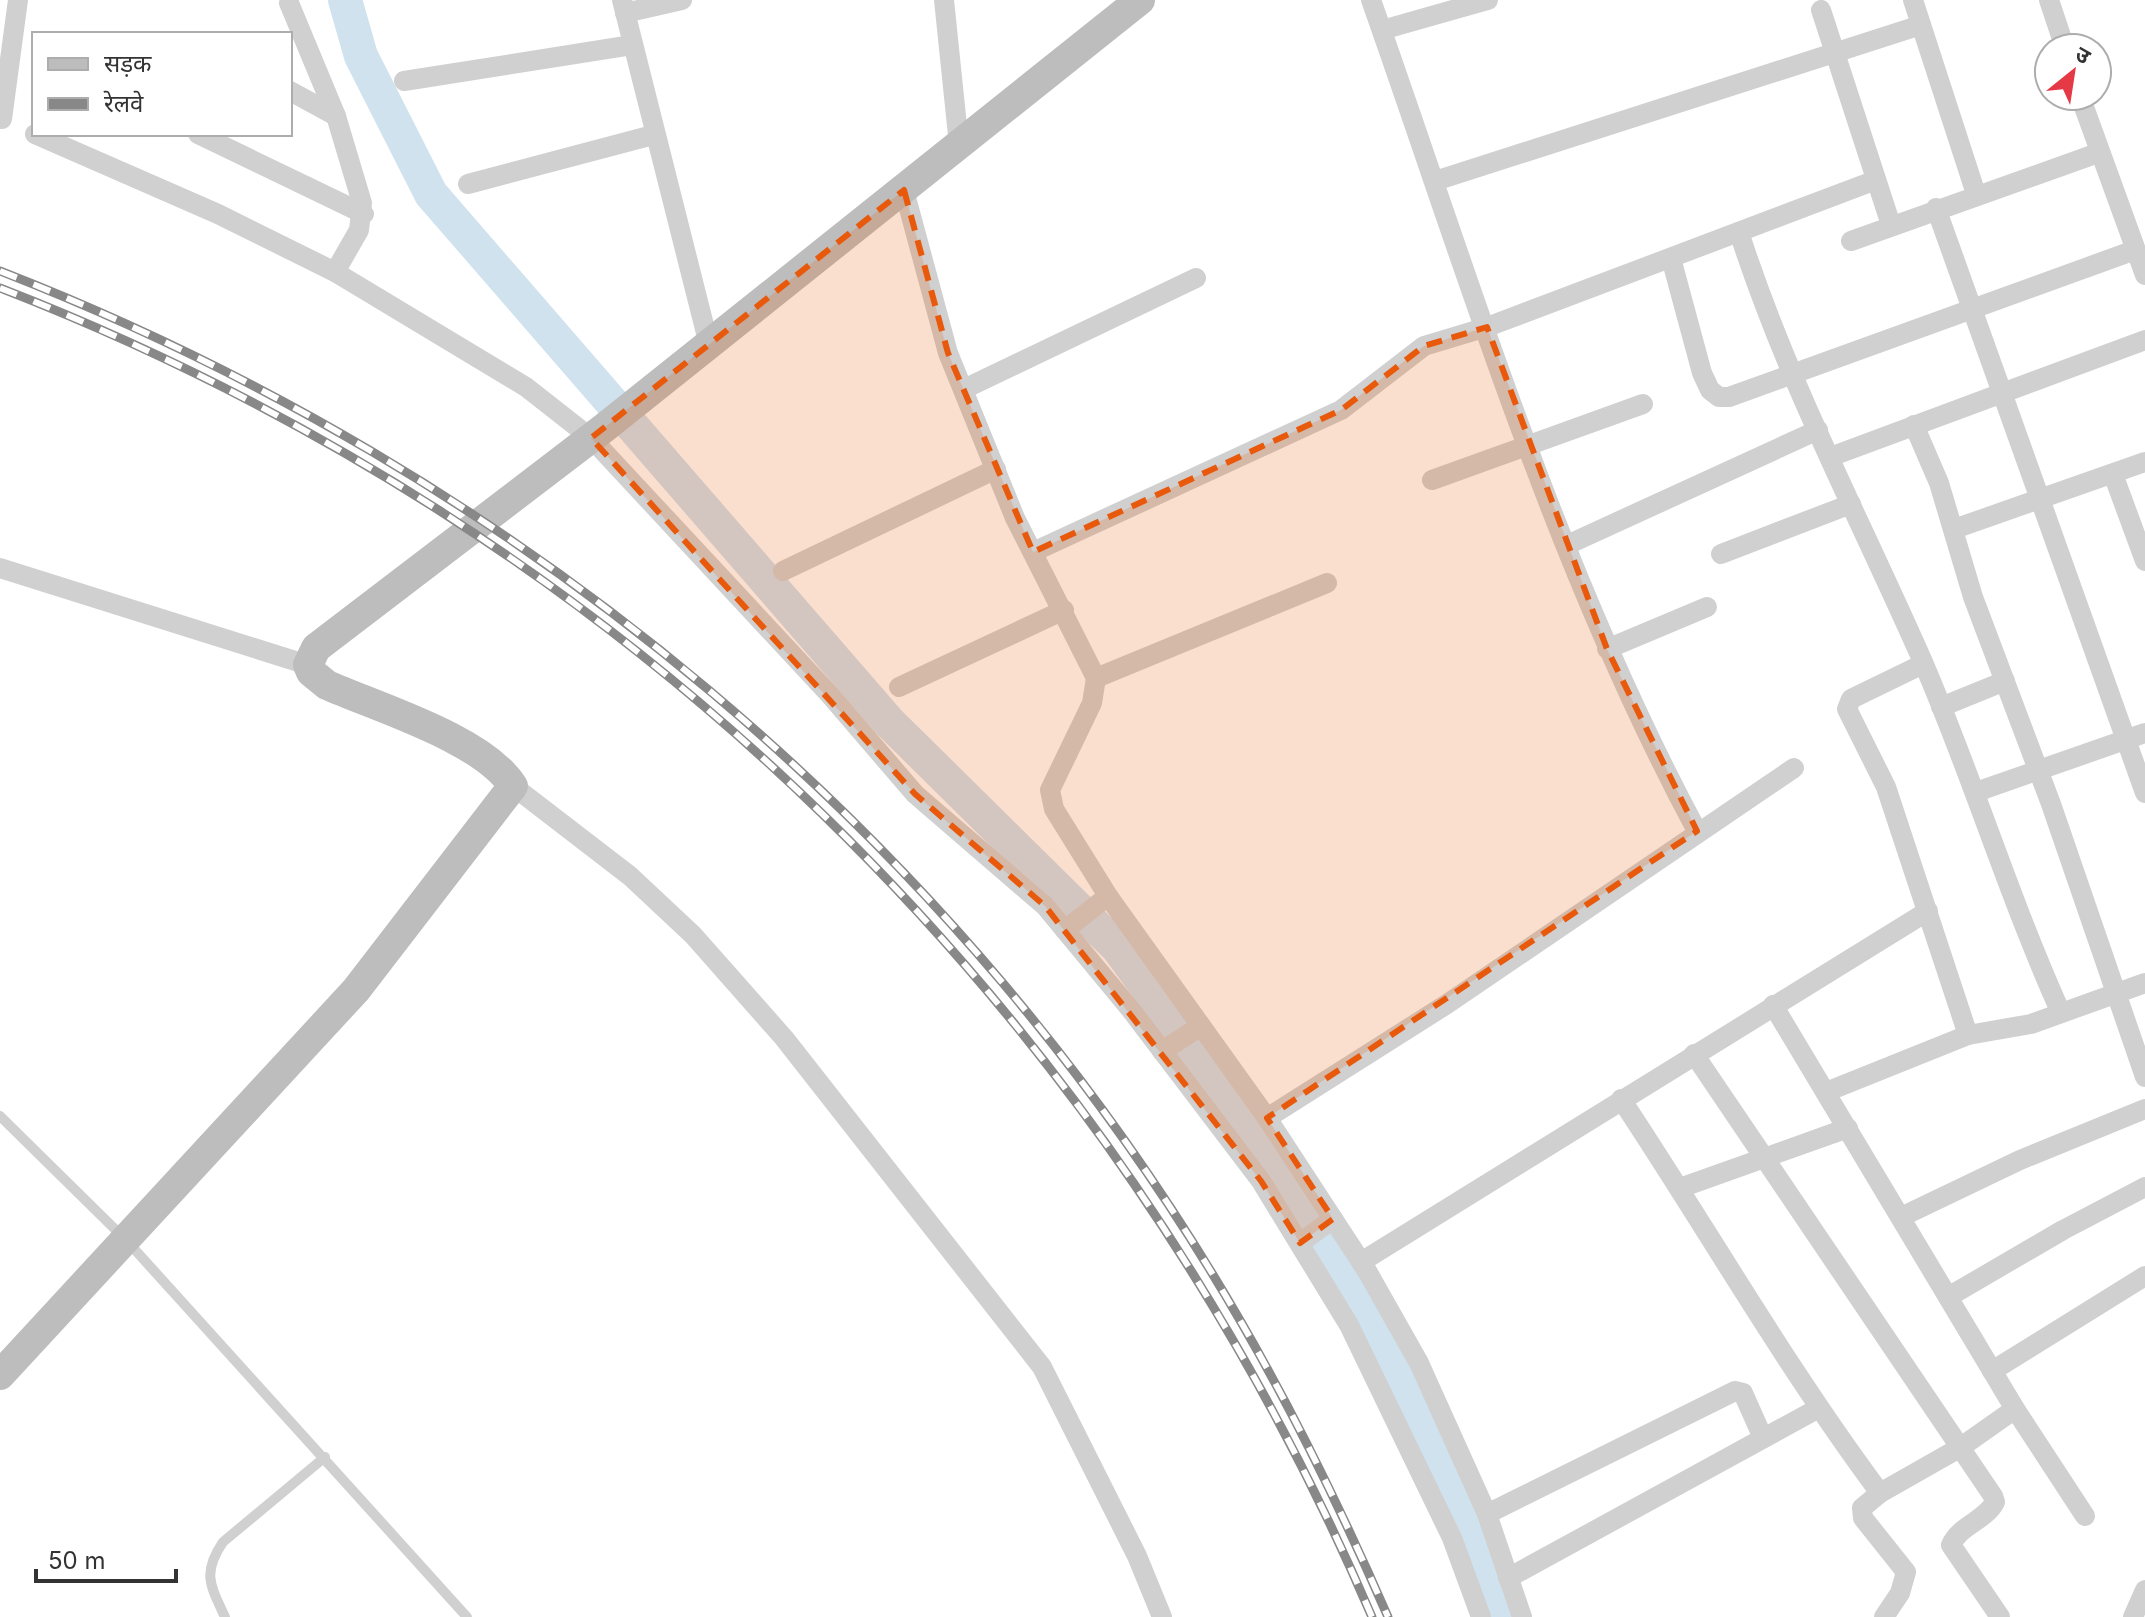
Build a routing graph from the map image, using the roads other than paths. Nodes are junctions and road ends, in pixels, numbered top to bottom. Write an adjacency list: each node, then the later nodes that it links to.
1 (18, 0): 21 (street)
2 (682, 0): 10 (street)
3 (944, 0): 26 (street)
4 (1140, 0): 26 (street)
5 (1371, 0): 13 (street)
6 (1488, 0): 13 (street)
7 (1913, 0): 12 (street)
8 (2049, 0): 14 (street)
9 (289, 3): 20 (street)
10 (624, 7): 15 (street)
11 (1821, 10): 16 (street)
12 (1921, 25): 16 (street); 32 (street)
13 (1382, 30): 29 (street)
14 (2060, 32)
15 (632, 45): 17 (street); 23 (street)
16 (1834, 53): 28 (street); 29 (street)
17 (404, 81)
18 (292, 92): 20 (street)
19 (2085, 112): 27 (street)
20 (336, 116): 34 (street)
21 (1, 119): 22 (street)
22 (32, 133)
23 (653, 135): 30 (street); 46 (street)
24 (39, 136): 40 (street)
25 (202, 136): 34 (street)
26 (959, 145): 31 (street)
27 (2098, 153): 32 (street); 38 (street)
28 (1876, 180): 35 (street); 36 (street)
29 (1435, 181): 44 (street)
30 (468, 184)
31 (904, 190): 46 (street); 48 (street)
32 (1976, 194): 33 (street)
33 (1936, 208): 35 (street); 43 (street)
34 (364, 214): 40 (street)
35 (1891, 225): 37 (street)
36 (1739, 232): 39 (street); 47 (street)
37 (1851, 241)
38 (2135, 250): 41 (street); 43 (street)
39 (1671, 258): 44 (street); 47 (street)
40 (335, 272): 53 (street)
41 (2145, 275)
42 (1196, 278): 48 (street)
43 (1973, 310): 47 (street); 49 (street)
44 (1487, 327): 54 (street); 64 (street)
45 (2145, 340): 49 (street)
46 (709, 345): 53 (street)
47 (1792, 373): 52 (street)
48 (964, 389): 57 (street)
49 (2002, 392): 51 (street); 60 (street)
50 (1643, 404): 54 (street)
51 (1914, 425): 55 (street); 62 (street)
52 (1818, 430): 55 (street); 63 (street)
53 (598, 433): 74 (street); 88 (street)
54 (1528, 445): 59 (street); 63 (street)
55 (1830, 457): 61 (street)
56 (2145, 462): 58 (street)
57 (996, 469): 64 (street); 68 (street)
58 (2113, 474): 60 (street); 66 (street)
59 (1432, 480)
60 (2041, 501): 62 (street); 79 (street)
61 (1851, 504): 65 (street); 73 (street)
62 (1954, 529): 76 (street)
63 (1567, 545): 72 (street)
64 (1033, 552): 71 (street)
65 (1721, 554)
66 (2145, 561)
67 (0, 568): 74 (street)
68 (783, 571)
69 (1327, 583): 75 (street)
70 (1707, 607): 72 (street)
71 (1064, 610): 75 (street); 77 (street)
72 (1607, 649): 85 (street)
73 (1923, 664): 78 (street); 87 (street)
74 (308, 665): 82 (street)
75 (1096, 678): 86 (street)
76 (2005, 681): 78 (street); 81 (street)
77 (899, 687)
78 (1941, 707): 83 (street)
79 (2135, 736): 81 (street); 84 (street)
80 (1794, 768): 85 (street)
81 (2038, 770): 83 (street); 90 (street)
82 (513, 786): 109 (street); 128 (street)
83 (1976, 792): 92 (street)
84 (2145, 793)
85 (1697, 831): 102 (street)
86 (1108, 896): 88 (street); 93 (street)
87 (1928, 911): 91 (street); 94 (street)
88 (1065, 930): 95 (street)
89 (2145, 983): 90 (street)
90 (2116, 993): 92 (street); 97 (street)
91 (1773, 1005): 96 (street); 98 (street)
92 (2061, 1013): 94 (street)
93 (1201, 1026): 95 (street); 102 (street)
94 (1968, 1035): 98 (street)
95 (1162, 1051): 110 (street)
96 (1694, 1054): 99 (street); 104 (street)
97 (2145, 1077)
98 (1826, 1092): 103 (street)
99 (1621, 1099): 106 (street); 111 (street)
100 (2145, 1109): 107 (street)
101 (0, 1116): 109 (lane)
102 (1267, 1118): 108 (street)
103 (1848, 1128): 104 (street); 107 (street)
104 (1766, 1159): 106 (street); 119 (street)
105 (2145, 1187): 113 (street)
106 (1680, 1188): 116 (street)
107 (1901, 1217): 113 (street)
108 (1333, 1219): 110 (street); 111 (street)
109 (127, 1241): 115 (street); 120 (lane)
110 (1300, 1243): 129 (street)
111 (1361, 1262): 122 (street)
112 (2145, 1276): 114 (street)
113 (1948, 1297): 114 (street)
114 (1992, 1371): 117 (street)
115 (0, 1375)
116 (1817, 1409): 118 (street); 121 (street)
117 (2015, 1409): 119 (street); 123 (street)
118 (1763, 1438): 122 (street); 124 (street)
119 (1961, 1447): 121 (street); 132 (street)
120 (325, 1457): 126 (lane); 127 (lane)
121 (1880, 1493): 131 (street)
122 (1487, 1514): 124 (street)
123 (2085, 1516)
124 (1508, 1578): 130 (street)
125 (2145, 1590): 133 (street)
126 (225, 1617)
127 (467, 1617)
128 (1162, 1617)
129 (1481, 1617)
130 (1522, 1617)
131 (1884, 1617)
132 (2000, 1617)
133 (2133, 1617)

